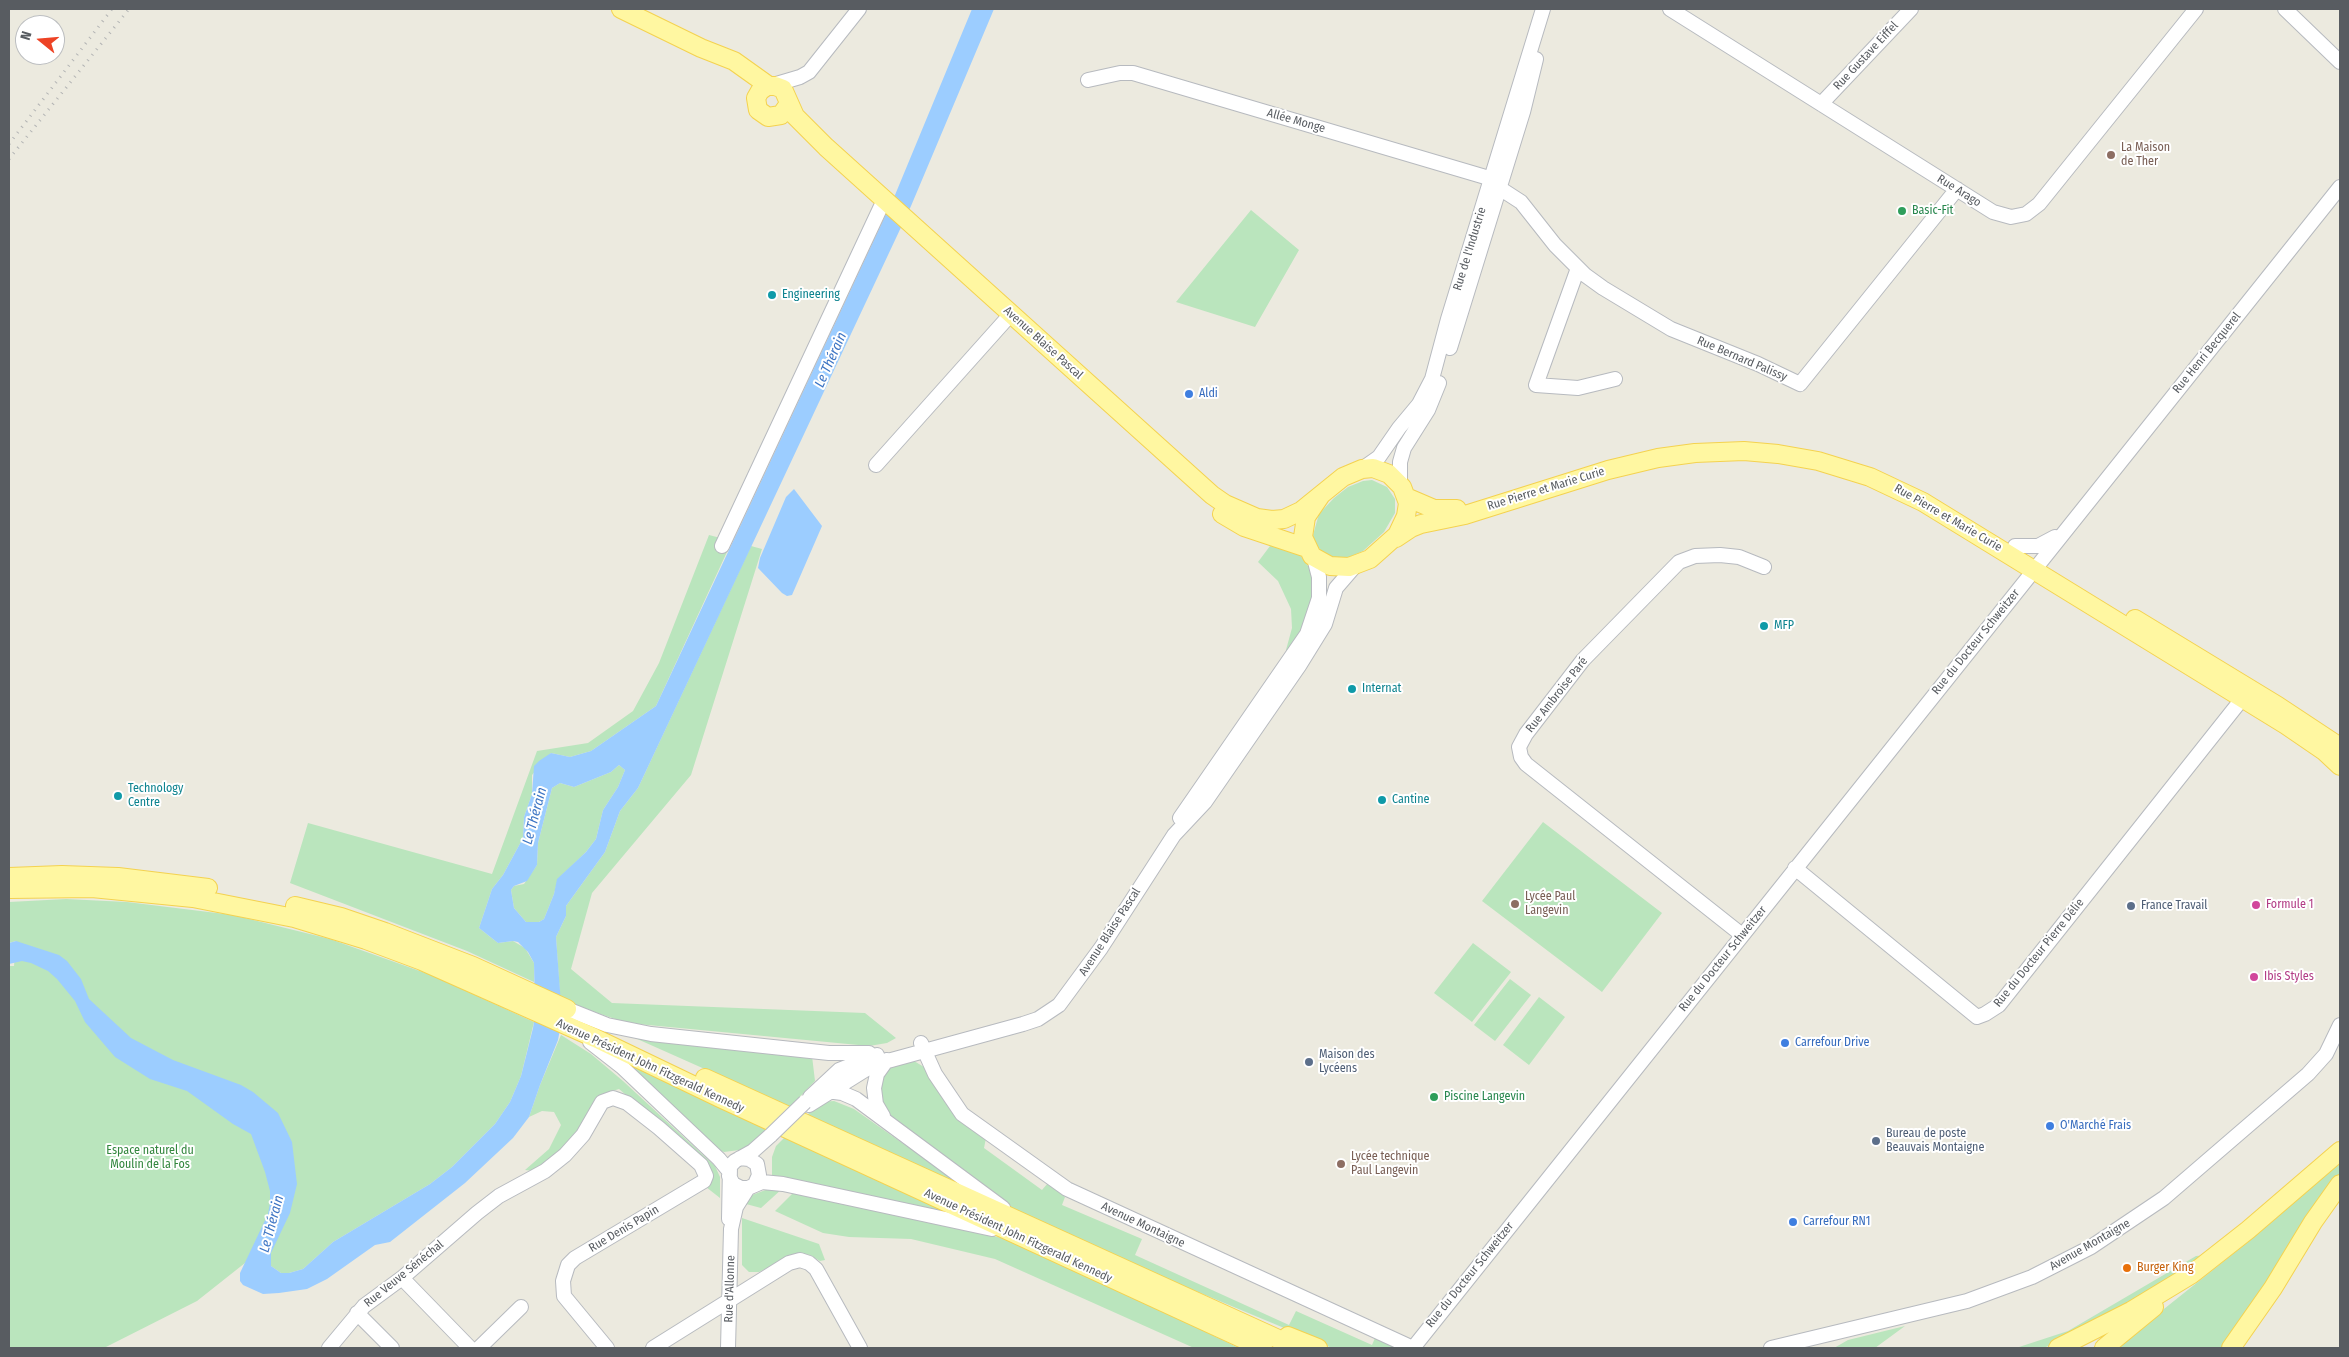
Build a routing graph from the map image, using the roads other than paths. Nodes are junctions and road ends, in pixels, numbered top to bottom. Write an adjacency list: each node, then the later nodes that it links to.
1 (621, 9): 12 (main road, Avenue Blaise Pascal)
2 (859, 9): 10 (street)
3 (1543, 9): 16 (street, Rue de l'Industrie)
4 (1551, 9): 16 (street, Rue de l'Industrie)
5 (1670, 9): 14 (street, Rue Arago)
6 (1911, 9): 14 (street, Rue Gustave Eiffel)
7 (2196, 9): 18 (street, Rue Arago)
8 (2285, 9): 9 (street)
9 (2340, 62)
10 (806, 74): 12 (street); 13 (street)
11 (1088, 80): 16 (street, Allée Monge)
12 (766, 90): 13 (main road, Avenue Blaise Pascal); 15 (main road, Avenue Blaise Pascal)
13 (788, 103): 15 (main road); 19 (main road, Avenue Blaise Pascal)
14 (1821, 104): 18 (street, Rue Arago)
15 (775, 118): 19 (main road, Avenue Blaise Pascal)
16 (1495, 183): 20 (street, Rue Bernard Palissy); 24 (street, Rue de l'Industrie); 25 (street, Rue de l'Industrie)
17 (2340, 187): 27 (street, Rue Henri Becquerel)
18 (1957, 189): 20 (street, Rue Bernard Palissy)
19 (883, 206): 21 (main road, Avenue Blaise Pascal); 29 (street)
20 (1578, 268): 22 (street)
21 (1008, 318): 23 (street); 26 (main road, Avenue Blaise Pascal); 31 (main road, Avenue Blaise Pascal)
22 (1615, 379)
23 (876, 465)
24 (1362, 469): 25 (main road); 26 (main road, Avenue Blaise Pascal)
25 (1403, 491): 28 (main road, Avenue Blaise Pascal); 30 (main road, Rue Pierre et Marie Curie)
26 (1320, 495): 31 (main road, Avenue Blaise Pascal)
27 (2074, 519): 30 (street, Rue Henri Becquerel); 33 (street, Rue Henri Becquerel)
28 (1391, 542): 32 (main road, Avenue Blaise Pascal); 33 (main road, Rue Pierre et Marie Curie)
29 (722, 546)
30 (2015, 546): 33 (main road, Rue Pierre et Marie Curie)
31 (1311, 553): 32 (main road, Avenue Blaise Pascal); 45 (street, Avenue Blaise Pascal)
32 (1355, 566): 45 (street, Avenue Blaise Pascal)
33 (2037, 566): 35 (main road, Rue Pierre et Marie Curie); 38 (street, Rue du Docteur Schweitzer)
34 (1764, 567): 41 (street, Rue Ambroise Paré)
35 (2242, 692): 36 (main road, Rue Pierre et Marie Curie); 37 (main road, Rue Pierre et Marie Curie); 38 (street, Rue du Docteur Pierre Délie)
36 (2340, 747)
37 (2340, 766)
38 (1796, 868): 41 (street, Rue du Docteur Schweitzer)
39 (9, 877): 42 (main road, Avenue Président John Fitzgerald Kennedy)
40 (9, 889): 42 (main road, Avenue Président John Fitzgerald Kennedy)
41 (1742, 935): 84 (street, Rue du Docteur Schweitzer)
42 (533, 1002): 43 (main road, Avenue Président John Fitzgerald Kennedy)
43 (567, 1017): 46 (street); 58 (street); 61 (main road, Avenue Président John Fitzgerald Kennedy); 63 (main road, Avenue Président John Fitzgerald Kennedy)
44 (2340, 1025): 85 (street, Avenue Montaigne)
45 (922, 1047): 47 (street, Avenue Blaise Pascal); 84 (street, Avenue Montaigne)
46 (829, 1053): 47 (street); 48 (street)
47 (886, 1056): 48 (street, Avenue Blaise Pascal); 49 (street, Avenue Blaise Pascal); 52 (street)
48 (841, 1069): 49 (street); 50 (street, Avenue Blaise Pascal)
49 (832, 1089): 50 (street); 51 (street, Avenue Blaise Pascal); 52 (street)
50 (815, 1091): 51 (street, Avenue Blaise Pascal)
51 (807, 1104): 54 (street, Avenue Blaise Pascal)
52 (886, 1121): 61 (street)
53 (659, 1128): 65 (street, Rue Veuve Sénéchal); 76 (street, Rue Denis Papin)
54 (773, 1136): 56 (street, Avenue Blaise Pascal); 57 (street, Avenue Blaise Pascal)
55 (2340, 1151): 64 (main road)
56 (740, 1158): 57 (street); 58 (street)
57 (759, 1168): 60 (street)
58 (729, 1173): 60 (street); 62 (street, Rue d'Allonne)
59 (2340, 1184): 66 (main road)
60 (751, 1186): 62 (street, Rue d'Allonne); 63 (street)
61 (1038, 1229): 69 (main road, Avenue Président John Fitzgerald Kennedy)
62 (731, 1230): 67 (street, Rue d'Allonne)
63 (1010, 1232): 71 (main road, Avenue Président John Fitzgerald Kennedy)
64 (2208, 1263): 86 (main road); 87 (main road)
65 (402, 1278): 70 (street, Rue Veuve Sénéchal); 74 (street)
66 (2273, 1288): 88 (main road); 89 (main road)
67 (730, 1300): 77 (street); 78 (street, Rue d'Allonne); 79 (street)
68 (521, 1307): 75 (street)
69 (1216, 1310): 82 (main road, Avenue Président John Fitzgerald Kennedy); 83 (main road)
70 (357, 1313): 72 (street, Rue Veuve Sénéchal); 73 (street)
71 (1235, 1335): 80 (street); 81 (main road, Avenue Président John Fitzgerald Kennedy)
72 (329, 1348)
73 (392, 1348)
74 (470, 1348)
75 (479, 1348)
76 (607, 1348)
77 (653, 1348)
78 (728, 1348)
79 (860, 1348)
80 (1257, 1348)
81 (1263, 1348)
82 (1298, 1348)
83 (1318, 1348)
84 (1413, 1348)
85 (1771, 1348)
86 (2058, 1348)
87 (2104, 1348)
88 (2231, 1348)
89 (2241, 1348)

